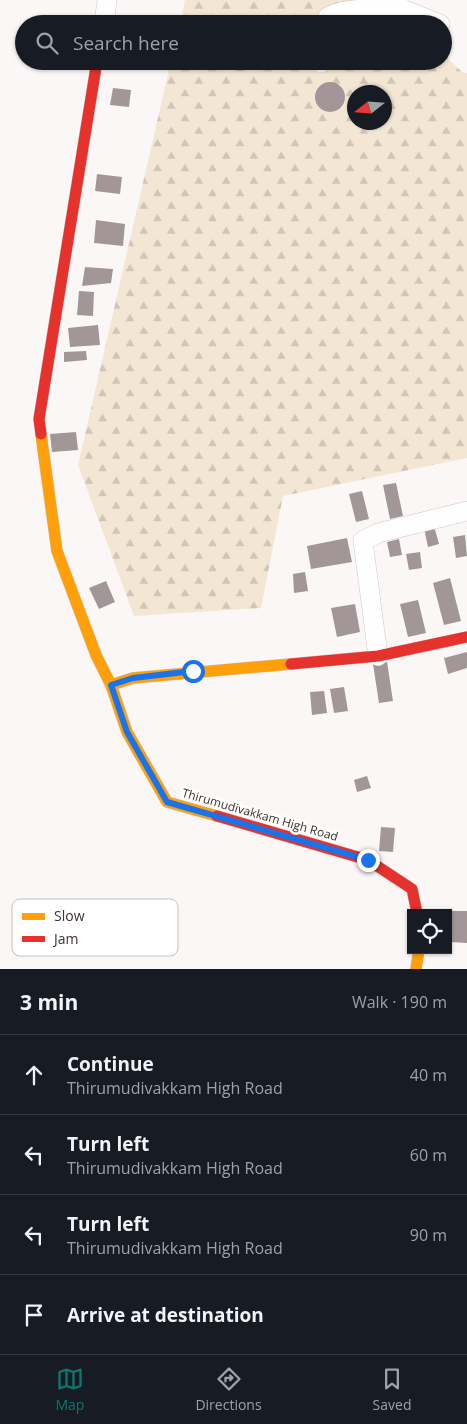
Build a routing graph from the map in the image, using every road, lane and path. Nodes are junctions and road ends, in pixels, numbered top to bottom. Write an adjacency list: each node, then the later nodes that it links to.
1 (107, 0): 3 (street)
2 (397, 3): 4 (street); 5 (street)
3 (105, 15)
4 (331, 15)
5 (422, 15)
6 (97, 70): 10 (main road, Thirumudivakkam High Road)
7 (467, 511): 9 (street)
8 (467, 637): 9 (main road)
9 (378, 656): 10 (main road)
10 (111, 685): 11 (main road, Thirumudivakkam High Road)
11 (416, 909)
12 (419, 954): 13 (main road)
13 (416, 969)

